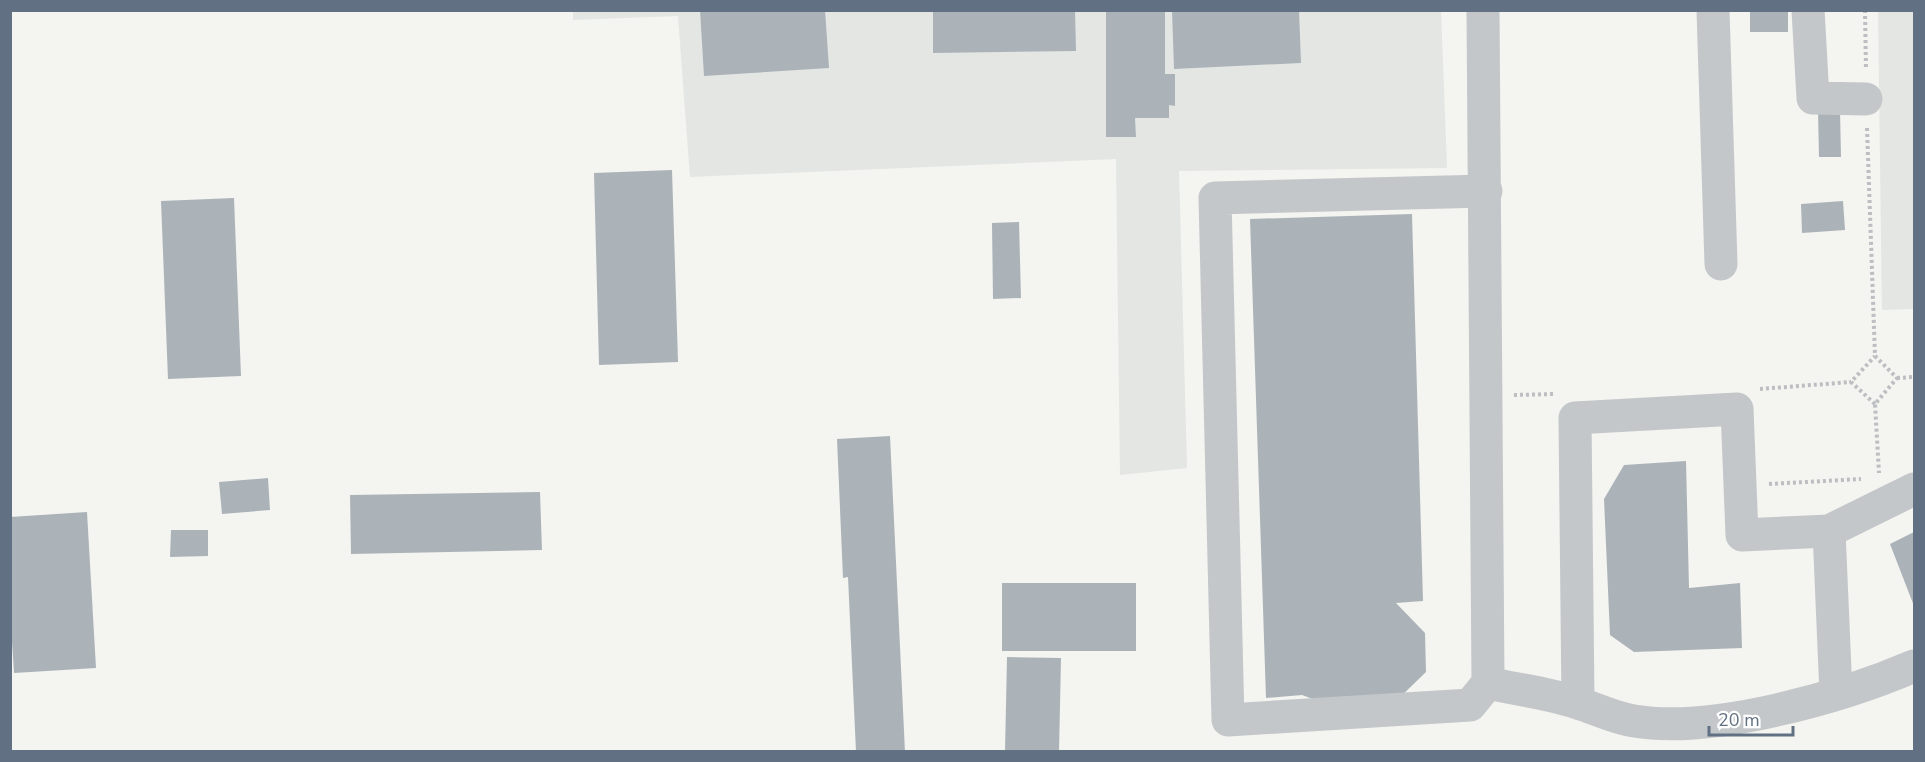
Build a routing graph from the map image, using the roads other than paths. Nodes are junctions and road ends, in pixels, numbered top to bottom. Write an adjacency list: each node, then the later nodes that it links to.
1 (1483, 10): 5 (lane)
2 (1713, 10): 6 (lane)
3 (1808, 10): 4 (lane)
4 (1866, 99)
5 (1486, 191): 10 (lane); 10 (lane)
6 (1720, 264)
7 (1914, 489): 8 (lane)
8 (1829, 531): 11 (lane); 12 (lane)
9 (1914, 666): 11 (lane)
10 (1488, 683): 12 (lane)
11 (1836, 694): 12 (lane)
12 (1578, 703)

